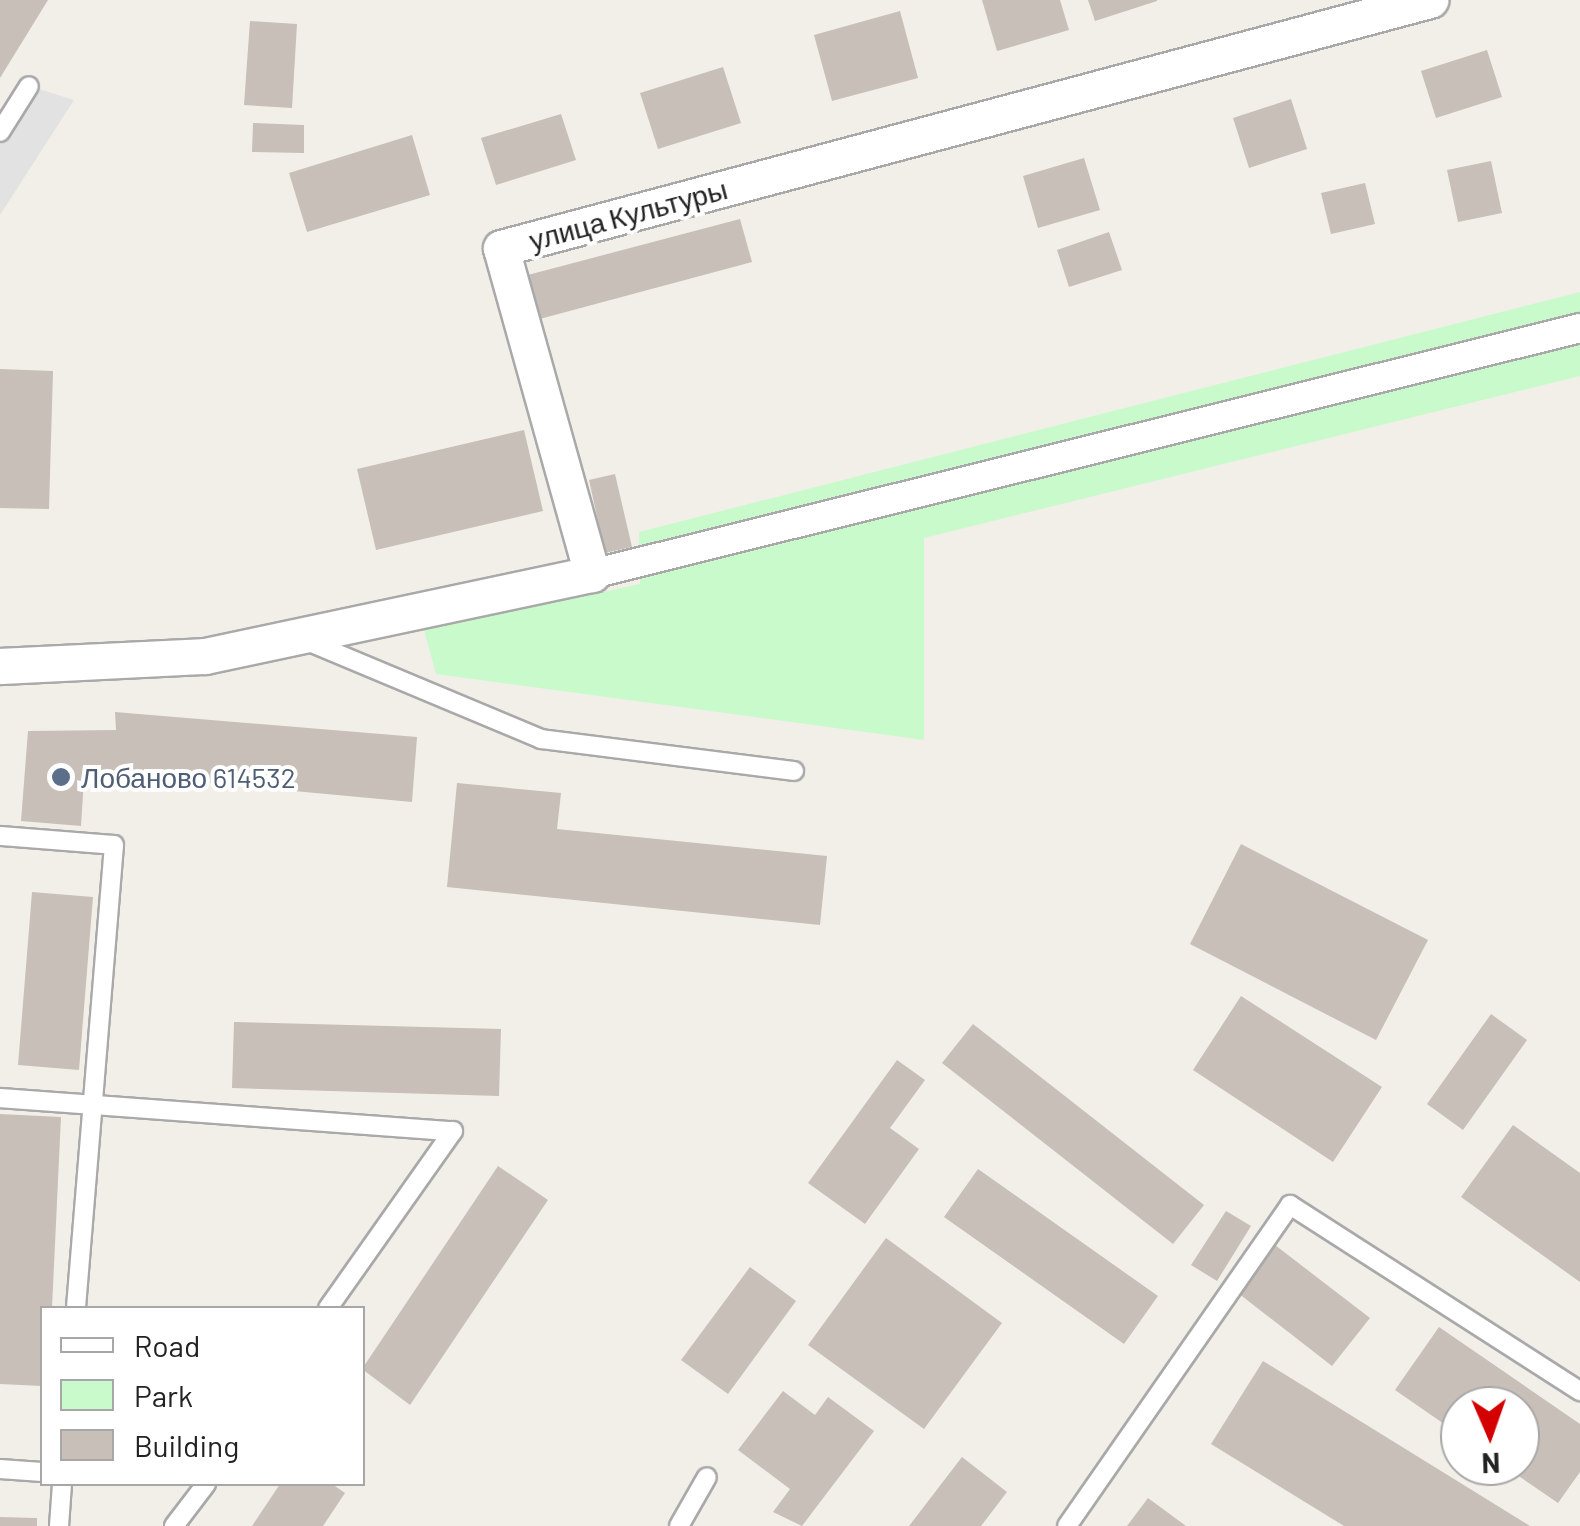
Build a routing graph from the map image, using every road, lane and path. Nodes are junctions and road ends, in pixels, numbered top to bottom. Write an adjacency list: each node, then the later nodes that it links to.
1 (1430, 0): 5 (street, улица Культуры)
2 (29, 86): 3 (lane)
3 (0, 132)
4 (1580, 328): 5 (street)
5 (592, 574): 6 (street)
6 (298, 637): 7 (street); 8 (lane)
7 (0, 666)
8 (794, 771)
9 (0, 836): 11 (lane)
10 (0, 1098): 11 (lane)
11 (93, 1104): 12 (lane); 13 (lane)
12 (76, 1306)
13 (329, 1306)
14 (1580, 1391): 23 (lane)
15 (0, 1469): 16 (lane)
16 (40, 1472)
17 (707, 1476): 22 (lane)
18 (62, 1486): 20 (lane)
19 (204, 1486): 21 (lane)
20 (59, 1526)
21 (174, 1526)
22 (679, 1526)
23 (1067, 1526)

